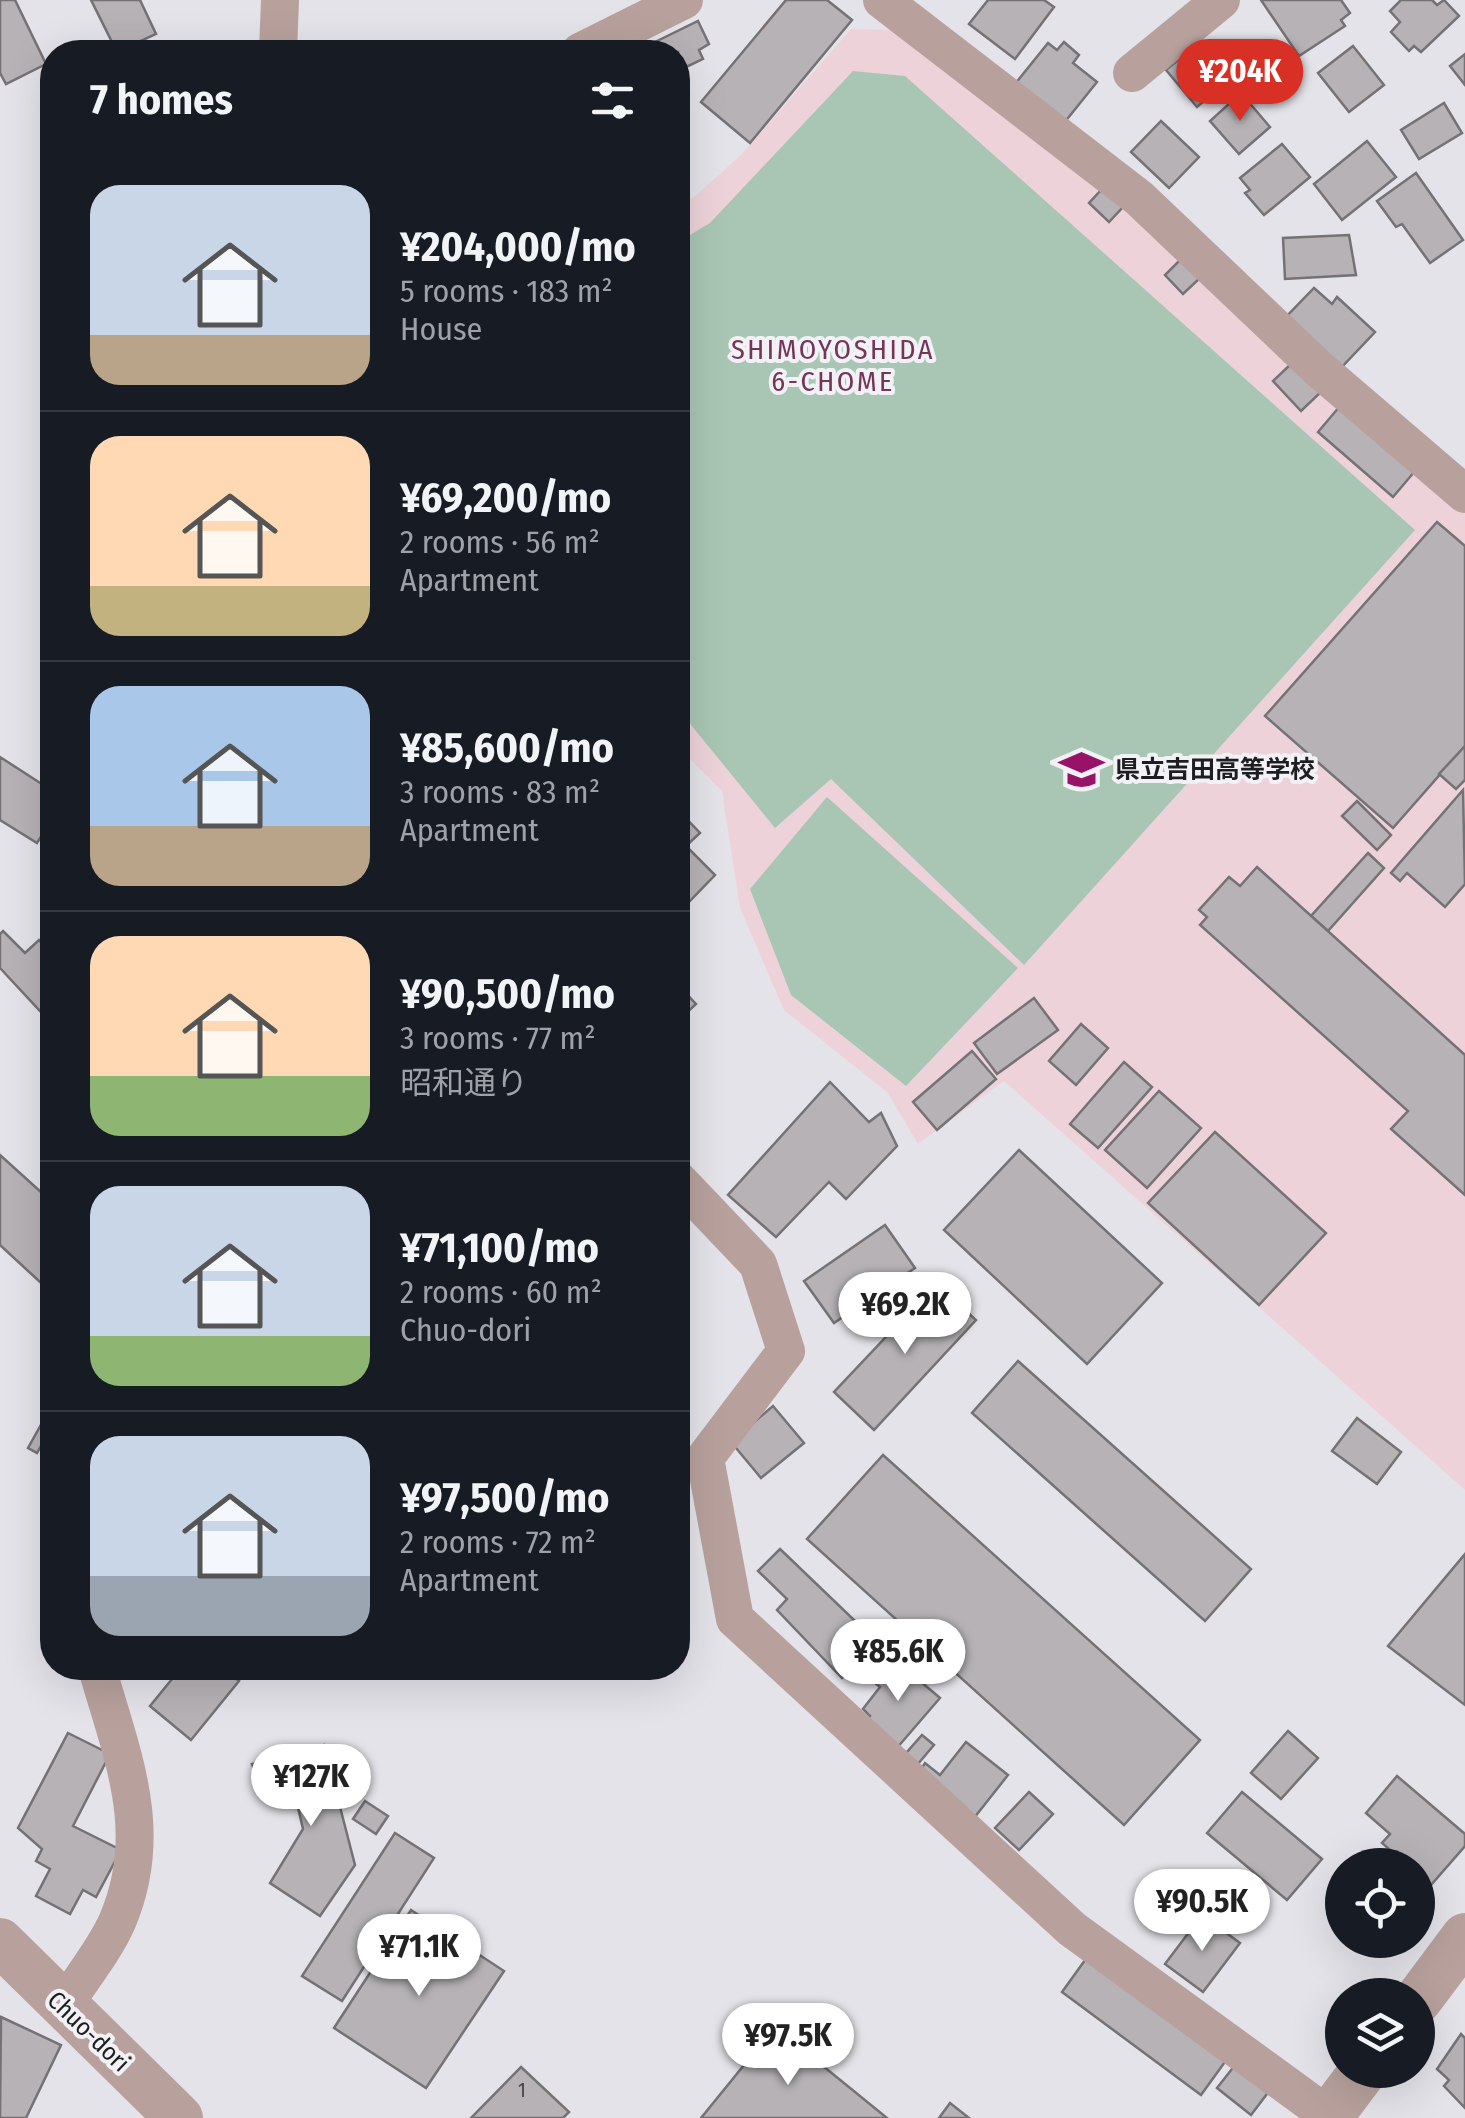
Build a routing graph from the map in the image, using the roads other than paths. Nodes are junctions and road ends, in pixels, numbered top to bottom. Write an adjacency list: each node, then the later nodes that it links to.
1 (280, 0): 5 (street)
2 (684, 0): 6 (street)
3 (882, 0): 8 (street)
4 (1221, 0): 7 (street)
5 (278, 40)
6 (604, 40)
7 (1132, 73)
8 (1465, 494)
9 (690, 1193): 16 (street)
10 (100, 1680): 14 (street)
11 (1465, 1937): 13 (street)
12 (0, 1942): 14 (street, Chuo-dori)
13 (1434, 1978)
14 (63, 2007): 17 (street, Chuo-dori)
15 (1350, 2088): 16 (street)
16 (1328, 2117)
17 (179, 2118)

